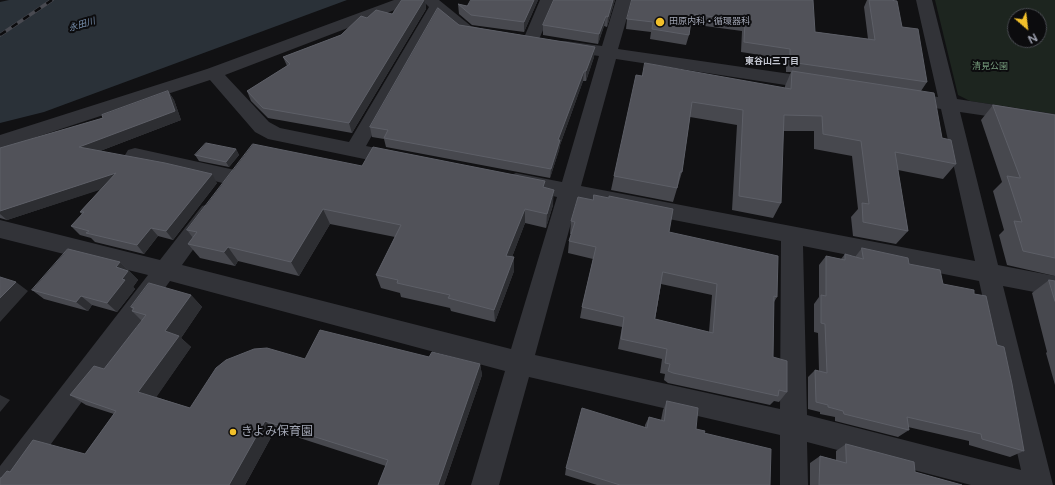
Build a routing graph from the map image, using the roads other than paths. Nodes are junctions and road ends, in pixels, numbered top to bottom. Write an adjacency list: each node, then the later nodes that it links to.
1 (408, 0): 8 (street)
2 (548, 0): 6 (street)
3 (624, 0): 7 (street)
4 (924, 0): 11 (street)
5 (434, 3): 6 (street); 14 (street)
6 (529, 40): 7 (street)
7 (609, 52): 9 (street); 19 (street)
8 (213, 74): 13 (street); 15 (street)
9 (832, 86)
10 (894, 96): 11 (street)
11 (949, 104): 12 (street); 23 (street)
12 (1055, 120)
13 (0, 142)
14 (354, 150): 15 (street); 17 (street)
15 (253, 154): 16 (street); 22 (street)
16 (135, 155)
17 (414, 162)
18 (498, 178): 19 (street)
19 (569, 192): 21 (street); 25 (street)
20 (1, 231): 22 (street)
21 (792, 235): 23 (street); 26 (street)
22 (165, 270): 25 (street); 27 (street)
23 (989, 273): 24 (street); 31 (street)
24 (1055, 286)
25 (519, 363): 26 (street); 28 (street)
26 (793, 426): 29 (street); 30 (street)
27 (3, 485)
28 (485, 485)
29 (794, 485)
30 (1025, 485)
31 (1039, 485)

